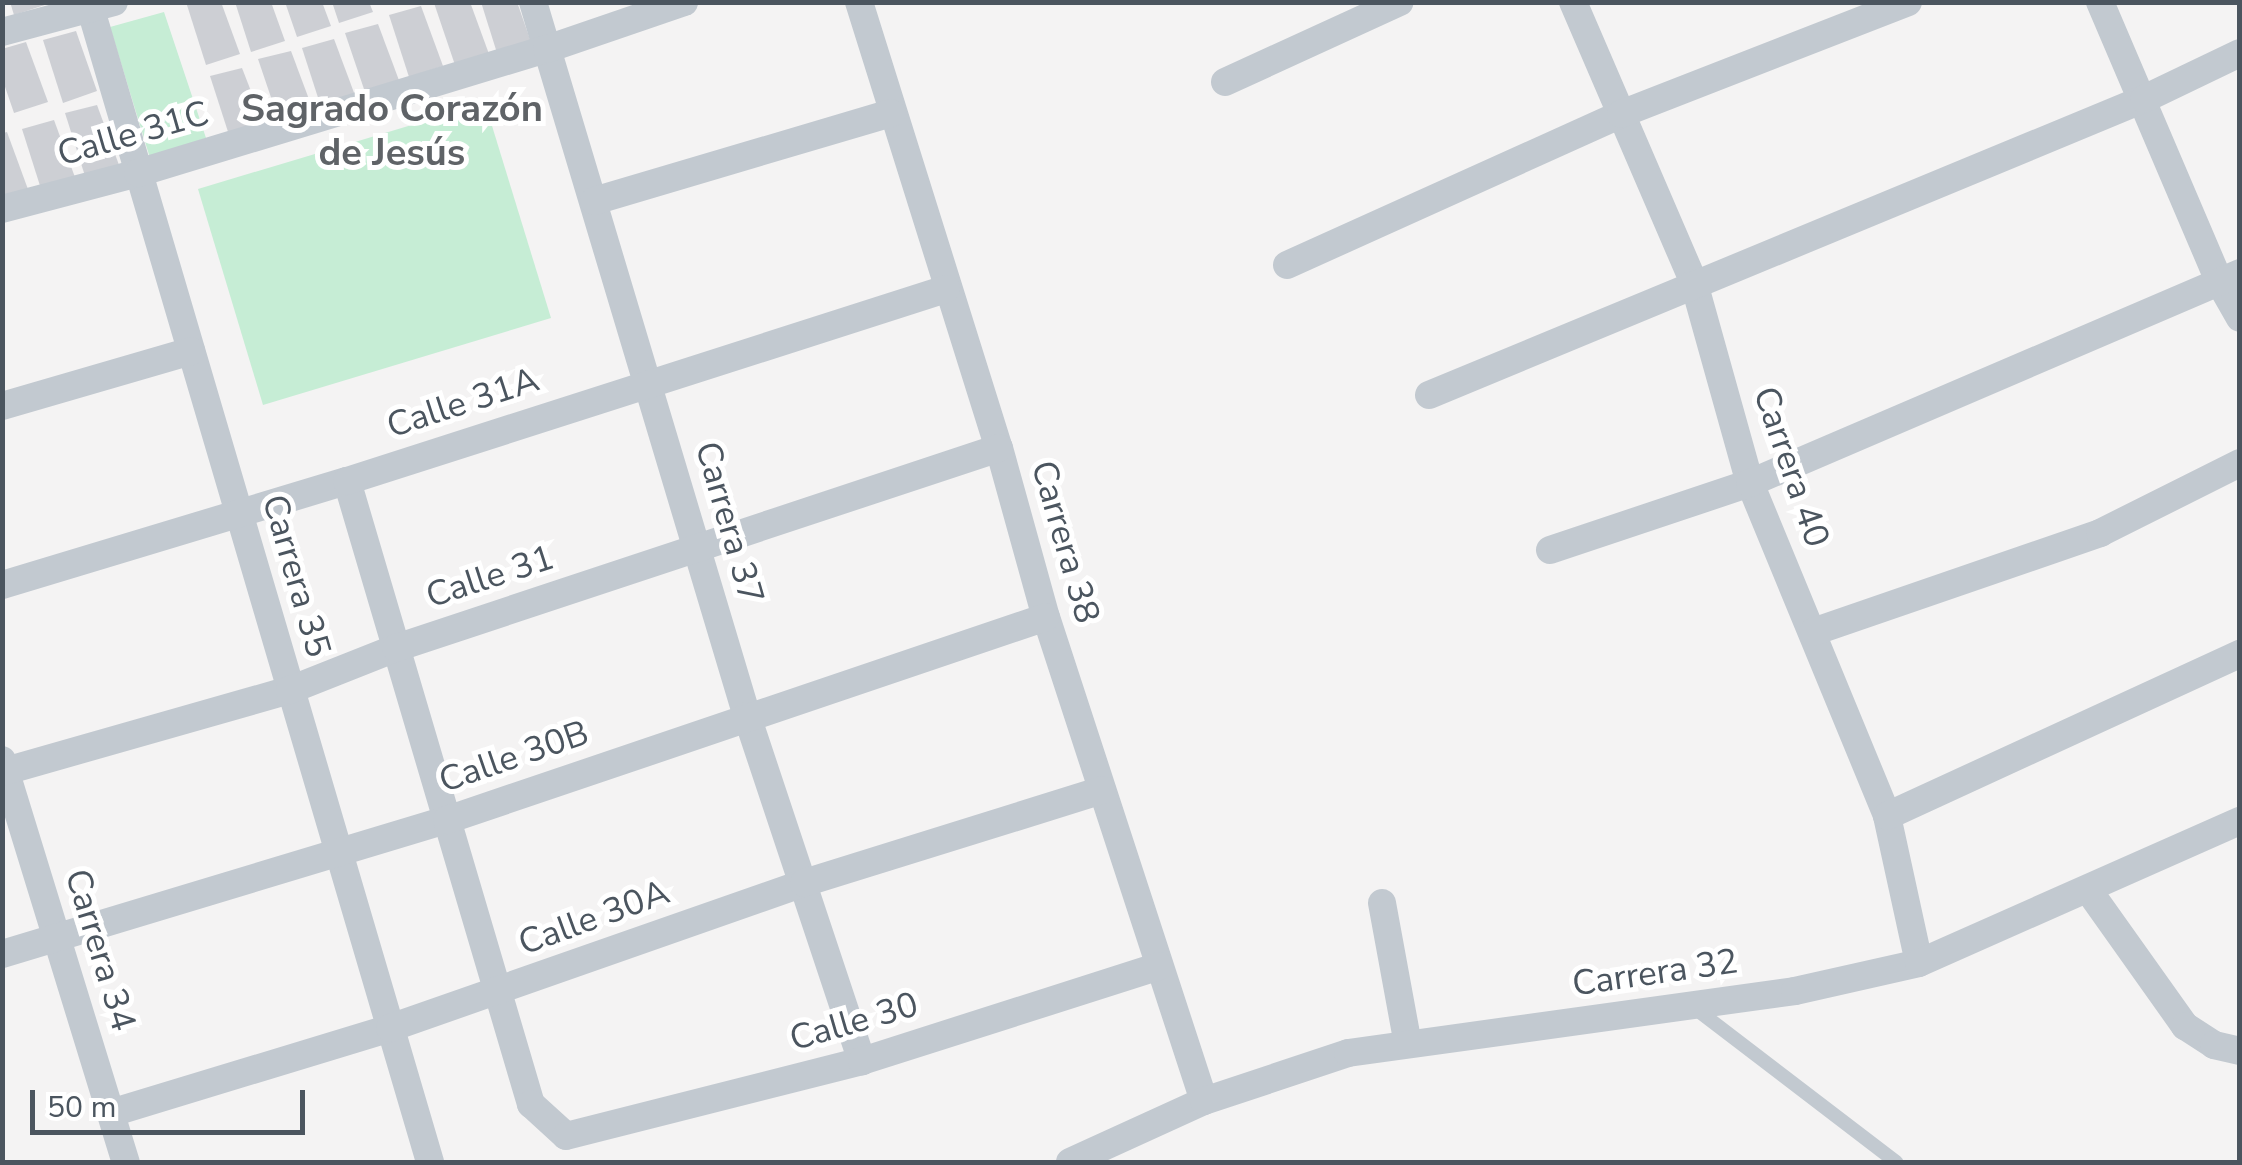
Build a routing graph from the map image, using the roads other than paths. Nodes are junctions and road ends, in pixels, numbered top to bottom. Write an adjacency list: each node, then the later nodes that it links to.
1 (533, 2): 10 (street, Carrera 37)
2 (684, 2): 10 (street, Calle 31C)
3 (859, 2): 14 (street, Carrera 38)
4 (1400, 2): 12 (street)
5 (1573, 2): 15 (street, Carrera 40)
6 (1908, 2): 15 (street)
7 (2100, 2): 13 (street)
8 (103, 6): 9 (street); 16 (street, Carrera 35)
9 (2, 32)
10 (547, 49): 16 (street, Calle 31C); 17 (street, Carrera 37)
11 (2240, 53): 13 (street)
12 (1225, 82)
13 (2144, 99): 20 (street); 21 (street)
14 (892, 113): 17 (street); 22 (street, Carrera 38)
15 (1622, 114): 19 (street); 21 (street, Carrera 40)
16 (138, 173): 18 (street, Calle 31C); 24 (street, Carrera 35)
17 (594, 201): 25 (street, Carrera 37)
18 (2, 209)
19 (1286, 265)
20 (2230, 278): 23 (street); 31 (street)
21 (1694, 284): 26 (street); 31 (street, Carrera 40)
22 (946, 288): 25 (street, Calle 31A); 28 (street, Carrera 38)
23 (2240, 318)
24 (190, 350): 27 (street); 32 (street, Carrera 35)
25 (648, 382): 30 (street, Calle 31A); 33 (street, Carrera 37)
26 (1429, 395)
27 (2, 406)
28 (999, 448): 33 (street, Calle 31); 36 (street, Carrera 38)
29 (2240, 464): 37 (street)
30 (347, 481): 32 (street, Calle 31A); 38 (street)
31 (1750, 482): 34 (street); 37 (street, Carrera 40)
32 (238, 513): 35 (street, Calle 31A); 40 (street, Carrera 35)
33 (697, 549): 38 (street, Calle 31); 41 (street, Carrera 37)
34 (1550, 550)
35 (2, 585)
36 (1046, 617): 41 (street, Calle 30B); 43 (street, Carrera 38)
37 (1813, 632): 44 (street, Carrera 40)
38 (396, 648): 40 (street, Calle 31); 45 (street)
39 (2240, 654): 44 (street)
40 (290, 690): 42 (street, Calle 31); 47 (street, Carrera 35)
41 (747, 716): 45 (street, Calle 30B); 48 (street, Carrera 37)
42 (4, 768): 51 (street, Carrera 34)
43 (1102, 790): 48 (street, Calle 30A); 54 (street, Carrera 38)
44 (1887, 816): 53 (street, Carrera 40)
45 (447, 820): 47 (street, Calle 30B); 55 (street)
46 (2240, 820): 49 (street, Carrera 32)
47 (339, 854): 51 (street, Calle 30B); 57 (street, Carrera 35)
48 (804, 883): 55 (street, Calle 30A); 60 (street, Carrera 37)
49 (2089, 891): 53 (street, Carrera 32); 59 (street)
50 (1382, 903): 58 (street)
51 (57, 938): 52 (street, Calle 30B); 62 (street, Carrera 34)
52 (2, 954)
53 (1919, 963): 56 (street, Carrera 32)
54 (1159, 966): 60 (street, Calle 30); 61 (street, Carrera 38)
55 (497, 992): 57 (street, Calle 30A); 60 (street, Calle 30)
56 (1692, 1005): 58 (street, Carrera 32); 66 (lane)
57 (390, 1028): 62 (street, Calle 30A); 64 (street, Carrera 35)
58 (1408, 1044): 61 (street, Carrera 32)
59 (2240, 1052)
60 (862, 1061)
61 (1204, 1101): 65 (street, Carrera 32)
62 (110, 1112): 63 (street, Carrera 34)
63 (126, 1162)
64 (430, 1162)
65 (1070, 1162)
66 (1896, 1162)

